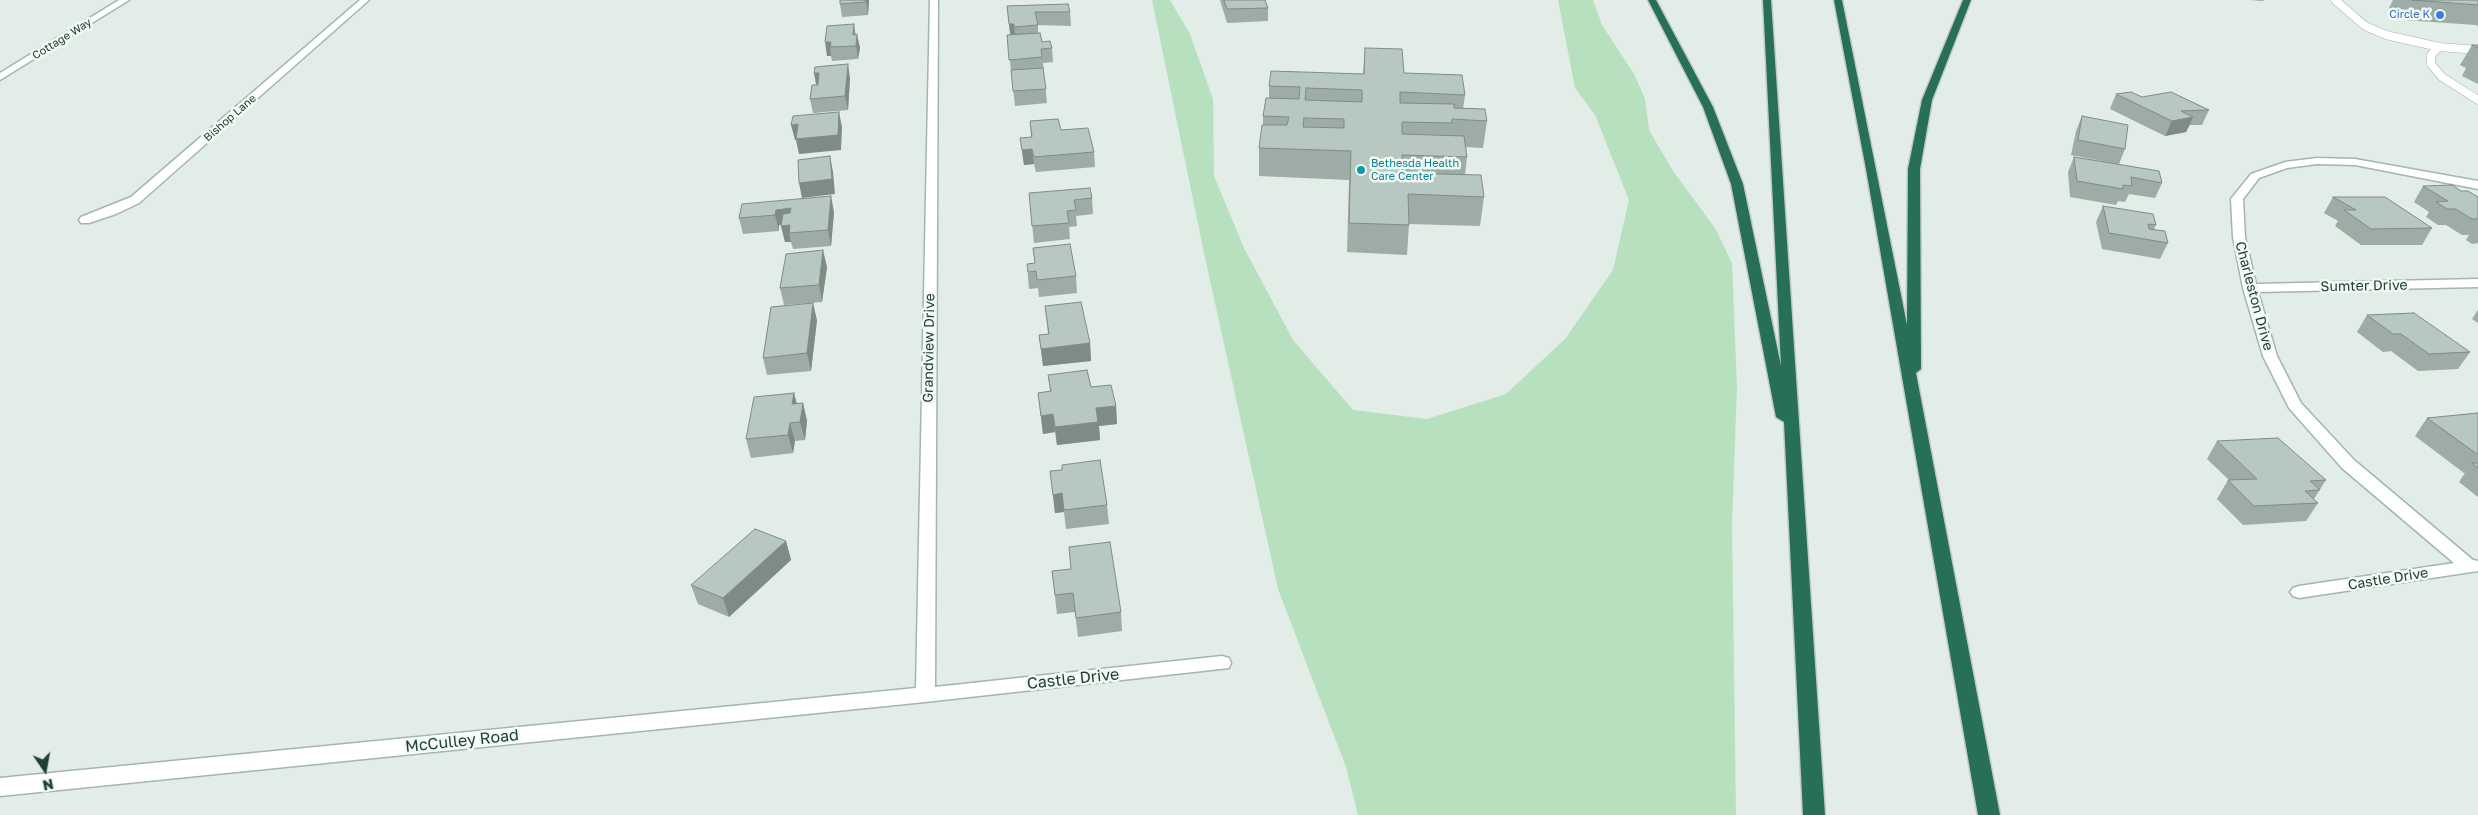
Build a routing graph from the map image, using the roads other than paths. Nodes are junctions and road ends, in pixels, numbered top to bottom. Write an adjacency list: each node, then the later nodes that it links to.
1 (124, 0): 11 (street, Cottage Way)
2 (365, 0): 14 (street, Bishop Lane)
3 (934, 0): 22 (street, Grandview Drive)
4 (1652, 0): 18 (highway)
5 (1766, 0): 18 (highway)
6 (1838, 0): 17 (highway)
7 (1967, 0): 17 (highway)
8 (2335, 0): 9 (lane)
9 (2439, 47): 10 (lane); 12 (lane)
10 (2478, 50)
11 (0, 77)
12 (2478, 100)
13 (2478, 184): 16 (street, Charleston Drive)
14 (85, 220)
15 (2478, 283): 16 (street, Sumter Drive)
16 (2250, 288): 19 (street, Charleston Drive)
17 (1914, 411): 25 (highway)
18 (1795, 470): 24 (highway)
19 (2474, 566): 20 (street, Castle Drive)
20 (2299, 592)
21 (1222, 663): 22 (street, Castle Drive)
22 (925, 695): 23 (street, McCulley Road)
23 (0, 787)
24 (1814, 815)
25 (1989, 815)

